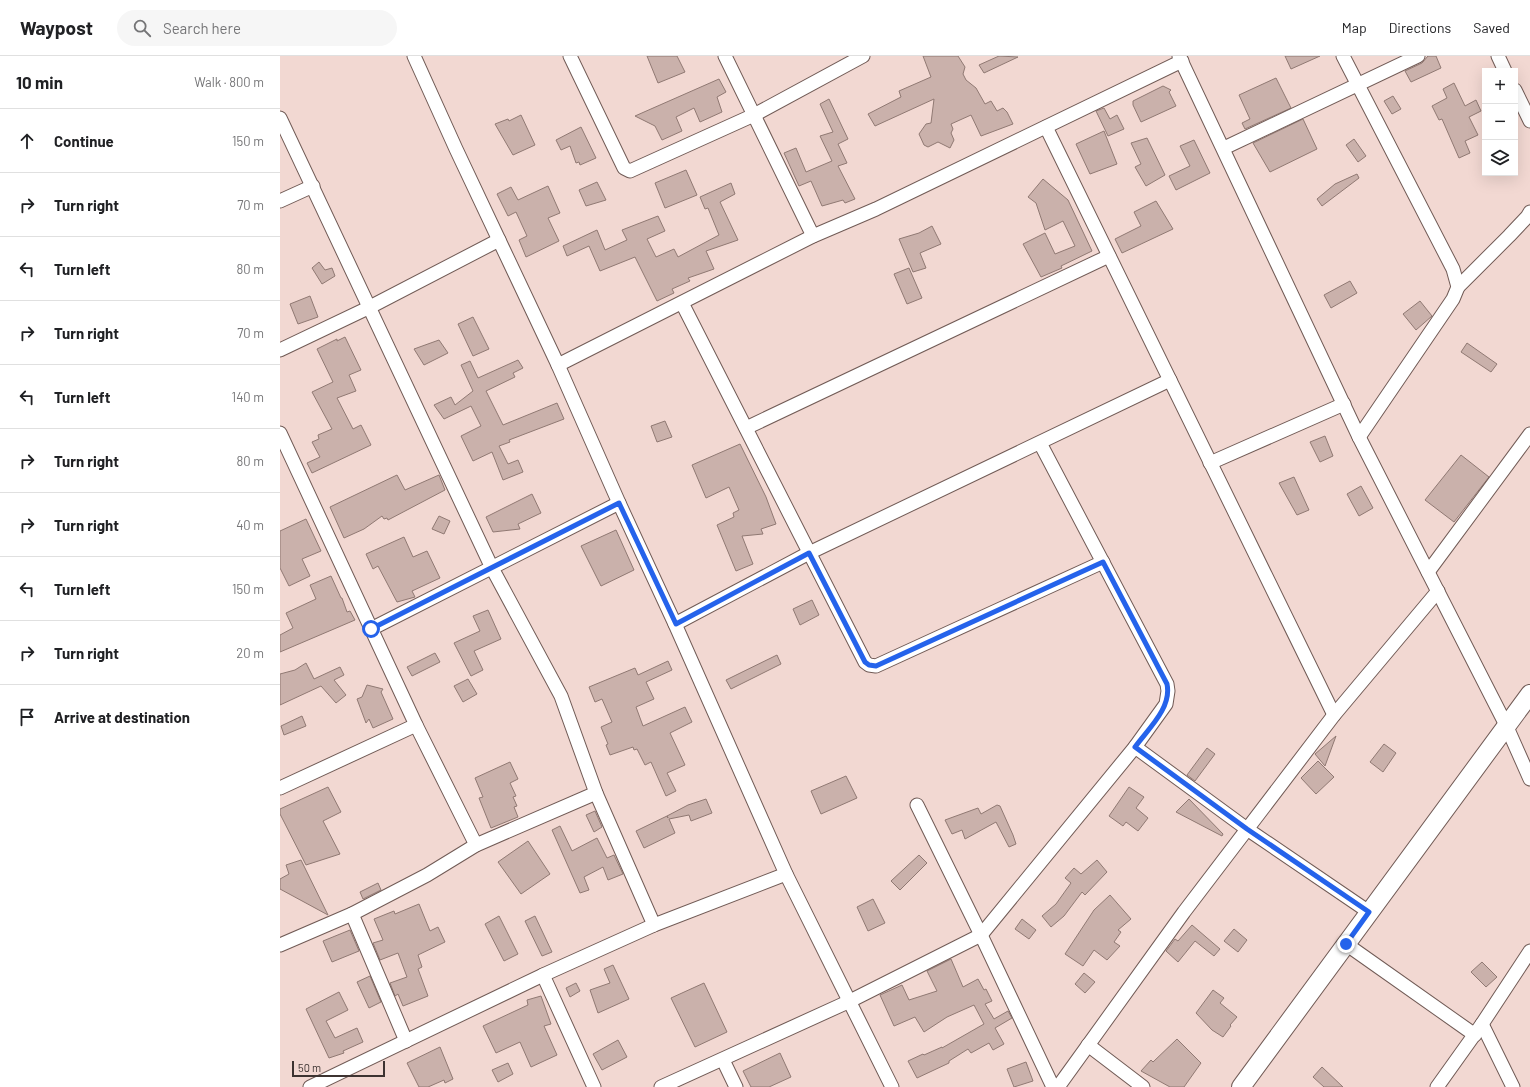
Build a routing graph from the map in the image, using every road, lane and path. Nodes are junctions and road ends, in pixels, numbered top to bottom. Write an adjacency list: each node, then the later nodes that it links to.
1 (414, 56): 21 (street)
2 (570, 56): 12 (street)
3 (725, 56): 12 (street)
4 (863, 56): 12 (street)
5 (1342, 56): 10 (street)
6 (1418, 56): 10 (street)
7 (1498, 56): 9 (street)
8 (1181, 59): 15 (street); 16 (street)
9 (1504, 68)
10 (1356, 85): 16 (street); 23 (street)
11 (1518, 96): 13 (street)
12 (754, 115): 20 (street)
13 (1529, 117)
14 (280, 118): 17 (street)
15 (1046, 127): 20 (street); 22 (street)
16 (1224, 148): 29 (street)
17 (313, 186): 18 (street); 25 (street)
18 (280, 201)
19 (1530, 212): 23 (street)
20 (813, 236): 24 (street)
21 (499, 240): 25 (street); 27 (street)
22 (1109, 256): 28 (street); 30 (street)
23 (1458, 287): 33 (street)
24 (682, 303): 27 (street); 30 (street)
25 (368, 308): 26 (street); 39 (street)
26 (280, 350)
27 (558, 365): 36 (street)
28 (1170, 380): 34 (street); 35 (street)
29 (1344, 404): 33 (street); 35 (street)
30 (746, 428): 37 (street)
31 (280, 433): 43 (street)
32 (1530, 434): 40 (street)
33 (1359, 436): 40 (street)
34 (1040, 443): 37 (street); 38 (street)
35 (1210, 463): 45 (street)
36 (619, 503): 39 (street); 42 (street)
37 (809, 553): 38 (street); 42 (street)
38 (1103, 562): 48 (street)
39 (492, 568): 43 (street); 51 (street)
40 (1428, 572): 41 (street)
41 (1438, 591): 45 (street); 47 (street)
42 (676, 624): 55 (street)
43 (371, 629): 46 (street)
44 (1530, 694): 47 (street)
45 (1334, 715): 53 (street)
46 (416, 725): 50 (street); 54 (street)
47 (1506, 725): 49 (street); 56 (street)
48 (1135, 747): 53 (street); 59 (street)
49 (1530, 779)
50 (281, 784)
51 (596, 793): 54 (street); 58 (street)
52 (917, 805): 59 (street)
53 (1247, 829): 56 (street); 67 (street)
54 (476, 845): 57 (street)
55 (786, 874): 58 (street); 64 (street)
56 (1369, 912): 60 (street)
57 (352, 914): 61 (street); 66 (street)
58 (654, 925): 63 (street)
59 (981, 935): 64 (street); 74 (street)
60 (1346, 944): 65 (street); 77 (street)
61 (280, 945)
62 (1530, 951): 65 (street)
63 (544, 975): 66 (street); 70 (street)
64 (850, 1001): 68 (street); 73 (street)
65 (1478, 1030): 78 (street); 79 (street)
66 (406, 1041): 69 (street)
67 (1088, 1045): 75 (street); 76 (street)
68 (723, 1060): 71 (street); 72 (street)
69 (310, 1087)
70 (594, 1087)
71 (661, 1087)
72 (736, 1087)
73 (892, 1087)
74 (1053, 1087)
75 (1058, 1087)
76 (1144, 1087)
77 (1241, 1087)
78 (1437, 1087)
79 (1513, 1087)

